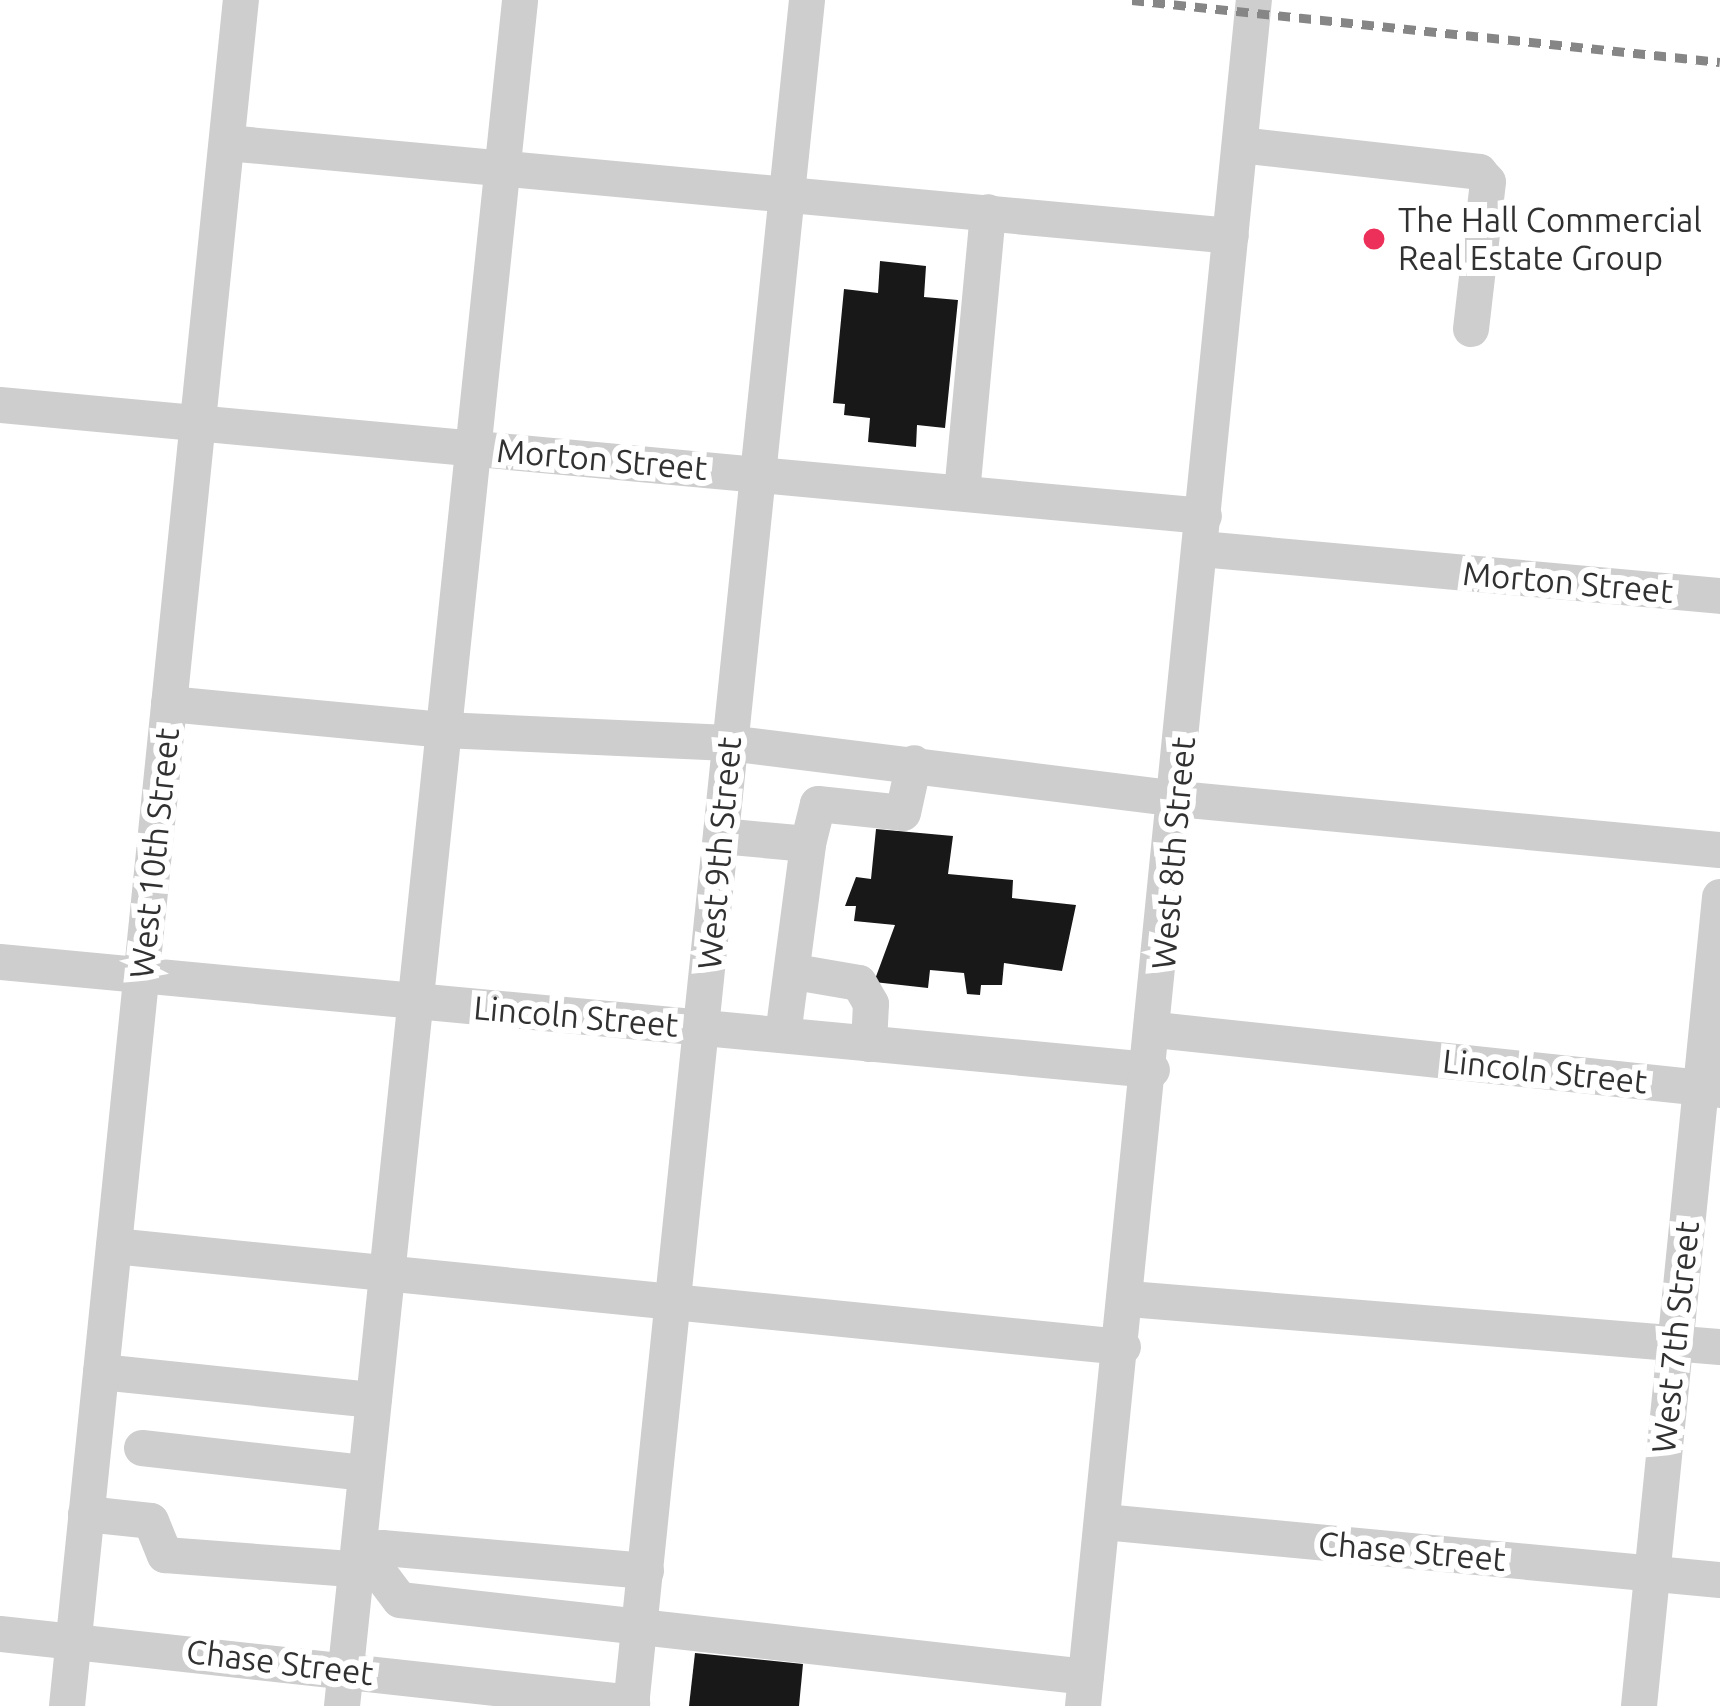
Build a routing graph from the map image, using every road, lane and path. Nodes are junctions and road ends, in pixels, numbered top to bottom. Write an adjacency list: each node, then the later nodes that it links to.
1 (241, 0): 5 (street, West 10th Street)
2 (520, 0): 7 (street)
3 (807, 0): 8 (street, West 9th Street)
4 (1254, 0): 6 (street, West 8th Street)
5 (226, 143): 7 (street); 13 (street, West 10th Street)
6 (1240, 145): 10 (street, West 8th Street); 11 (street)
7 (502, 169): 8 (street); 14 (street)
8 (787, 193): 9 (street); 15 (street, West 9th Street)
9 (988, 212): 10 (street); 16 (street)
10 (1231, 236): 17 (street, West 8th Street)
11 (1471, 329)
12 (0, 405): 13 (street, Morton Street)
13 (198, 423): 14 (street, Morton Street); 19 (street, West 10th Street)
14 (472, 447): 15 (street, Morton Street); 20 (street)
15 (759, 472): 16 (street, Morton Street); 21 (street, West 9th Street)
16 (962, 493): 17 (street, Morton Street)
17 (1203, 533): 18 (street, Morton Street); 23 (street, West 8th Street)
18 (1720, 596)
19 (169, 704): 20 (street); 30 (street, West 10th Street)
20 (443, 730): 21 (street); 31 (street)
21 (729, 743): 22 (street); 24 (street, West 9th Street)
22 (914, 763): 23 (street); 25 (street)
23 (1178, 799): 26 (street); 33 (street, West 8th Street)
24 (721, 836): 25 (street); 32 (street, West 9th Street)
25 (808, 844): 29 (street)
26 (1720, 850)
27 (1720, 897): 37 (street, West 7th Street)
28 (0, 962): 30 (street, Lincoln Street)
29 (795, 972): 34 (street); 35 (street)
30 (142, 975): 31 (street, Lincoln Street); 38 (street, West 10th Street)
31 (415, 1000): 32 (street, Lincoln Street); 39 (street)
32 (703, 1028): 34 (street, Lincoln Street); 40 (street, West 9th Street)
33 (1156, 1030): 36 (street, West 8th Street); 37 (street, Lincoln Street)
34 (783, 1035): 35 (street, Lincoln Street)
35 (869, 1043): 36 (street, Lincoln Street)
36 (1152, 1070): 41 (street, West 8th Street)
37 (1710, 1089): 42 (street, West 7th Street)
38 (114, 1246): 39 (street); 45 (street, West 10th Street)
39 (386, 1275): 40 (street); 46 (street)
40 (674, 1298): 44 (street); 52 (street, West 9th Street)
41 (1129, 1300): 42 (street); 44 (street, West 8th Street)
42 (1675, 1343): 43 (street); 53 (street, West 7th Street)
43 (1720, 1347)
44 (1124, 1348): 50 (street, West 8th Street)
45 (101, 1372): 46 (street); 49 (street, West 10th Street)
46 (374, 1400): 48 (street)
47 (142, 1448): 48 (street)
48 (366, 1473): 51 (street)
49 (86, 1514): 51 (street); 57 (street, West 10th Street)
50 (1104, 1522): 53 (street, Chase Street); 59 (street, West 8th Street)
51 (367, 1570): 52 (street); 55 (street); 58 (street)
52 (646, 1571): 55 (street, West 9th Street)
53 (1652, 1574): 54 (street, Chase Street); 62 (street, West 7th Street)
54 (1720, 1580)
55 (639, 1630): 59 (street); 60 (street, West 9th Street)
56 (0, 1634): 57 (street, Chase Street)
57 (74, 1642): 58 (street, Chase Street); 61 (street, West 10th Street)
58 (344, 1688): 60 (street, Chase Street)
59 (1084, 1692)
60 (632, 1705)
61 (67, 1706)
62 (1639, 1706)

